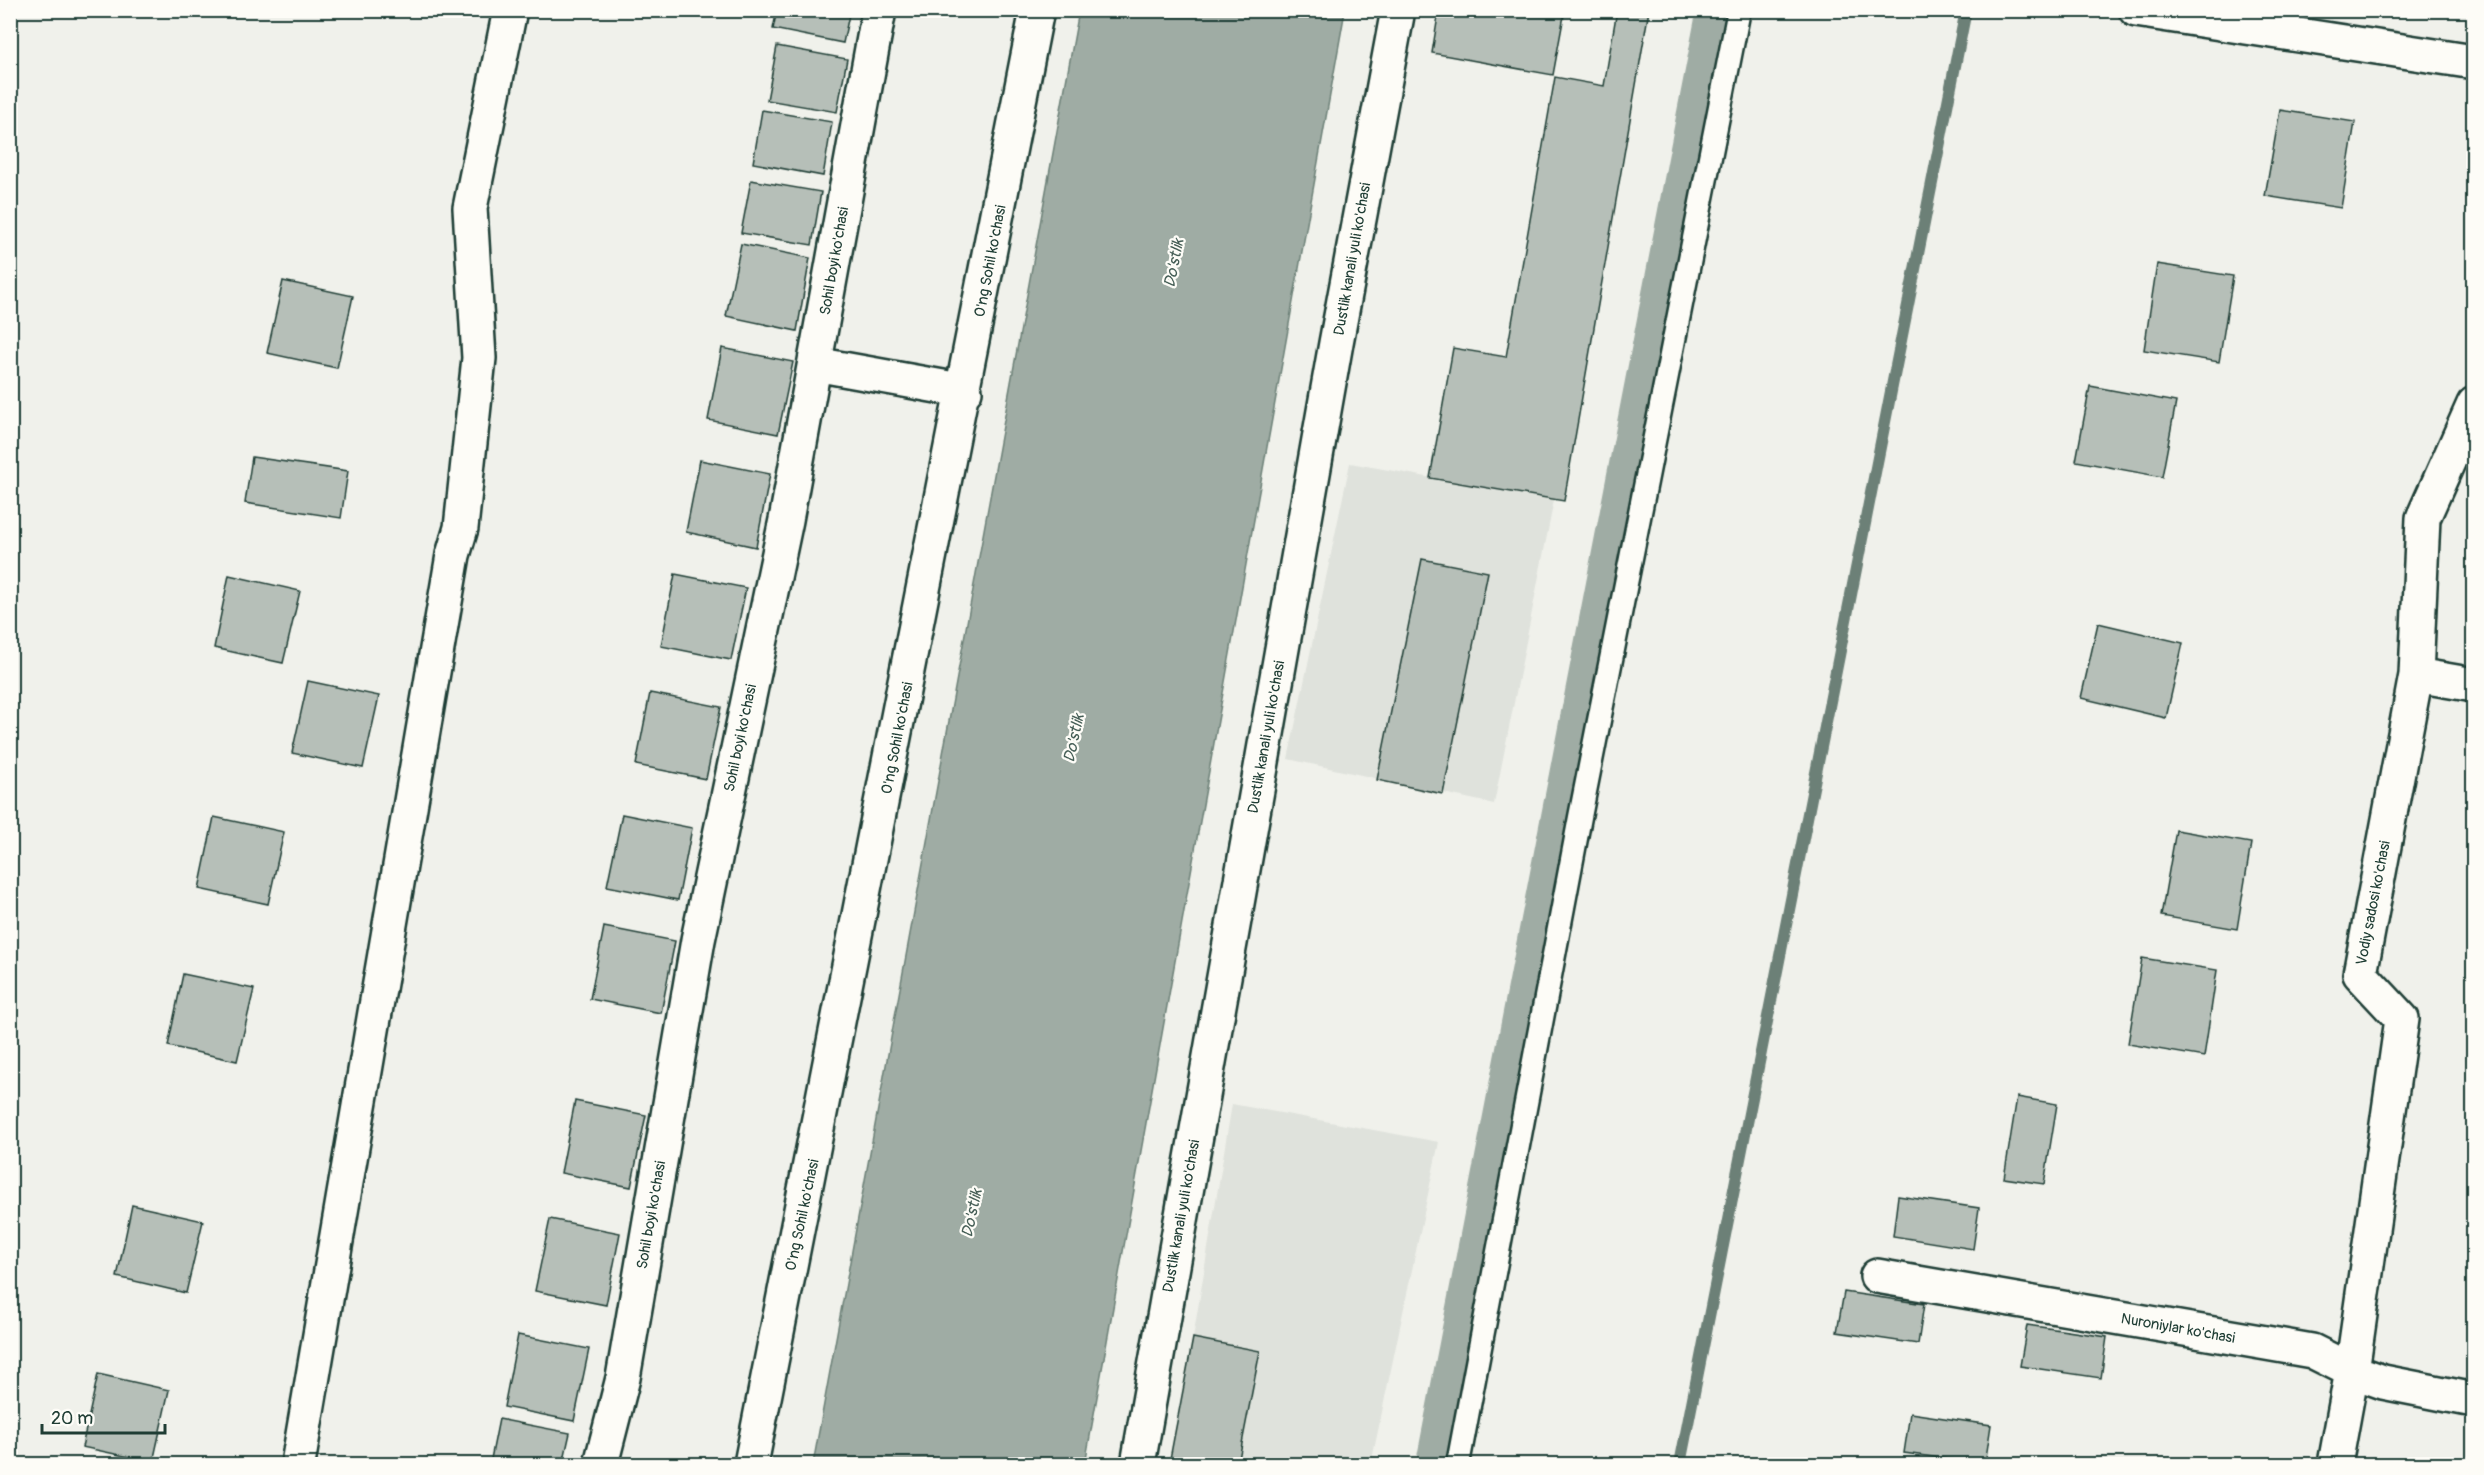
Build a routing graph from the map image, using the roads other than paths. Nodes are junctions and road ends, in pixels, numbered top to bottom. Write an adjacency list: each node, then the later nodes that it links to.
1 (510, 10): 16 (street)
2 (879, 10): 8 (street, Sohil boyi ko'chasi)
3 (1037, 10): 9 (street, O'ng Sohil ko'chasi)
4 (1398, 10): 19 (street, Dustlik kanali yuli ko'chasi)
5 (1739, 10): 20 (lane)
6 (2136, 10): 7 (street)
7 (2474, 62)
8 (815, 364): 9 (street); 17 (street, Sohil boyi ko'chasi)
9 (965, 391): 18 (street, O'ng Sohil ko'chasi)
10 (2474, 405): 11 (street, Vodiy sadosi ko'chasi)
11 (2416, 675): 12 (street); 14 (street, Vodiy sadosi ko'chasi)
12 (2474, 685)
13 (1877, 1276): 14 (street, Nuroniylar ko'chasi)
14 (2352, 1371): 15 (street, Nuroniylar ko'chasi); 21 (street, Vodiy sadosi ko'chasi)
15 (2474, 1400)
16 (298, 1464)
17 (601, 1464)
18 (751, 1464)
19 (1138, 1464)
20 (1458, 1464)
21 (2335, 1464)

